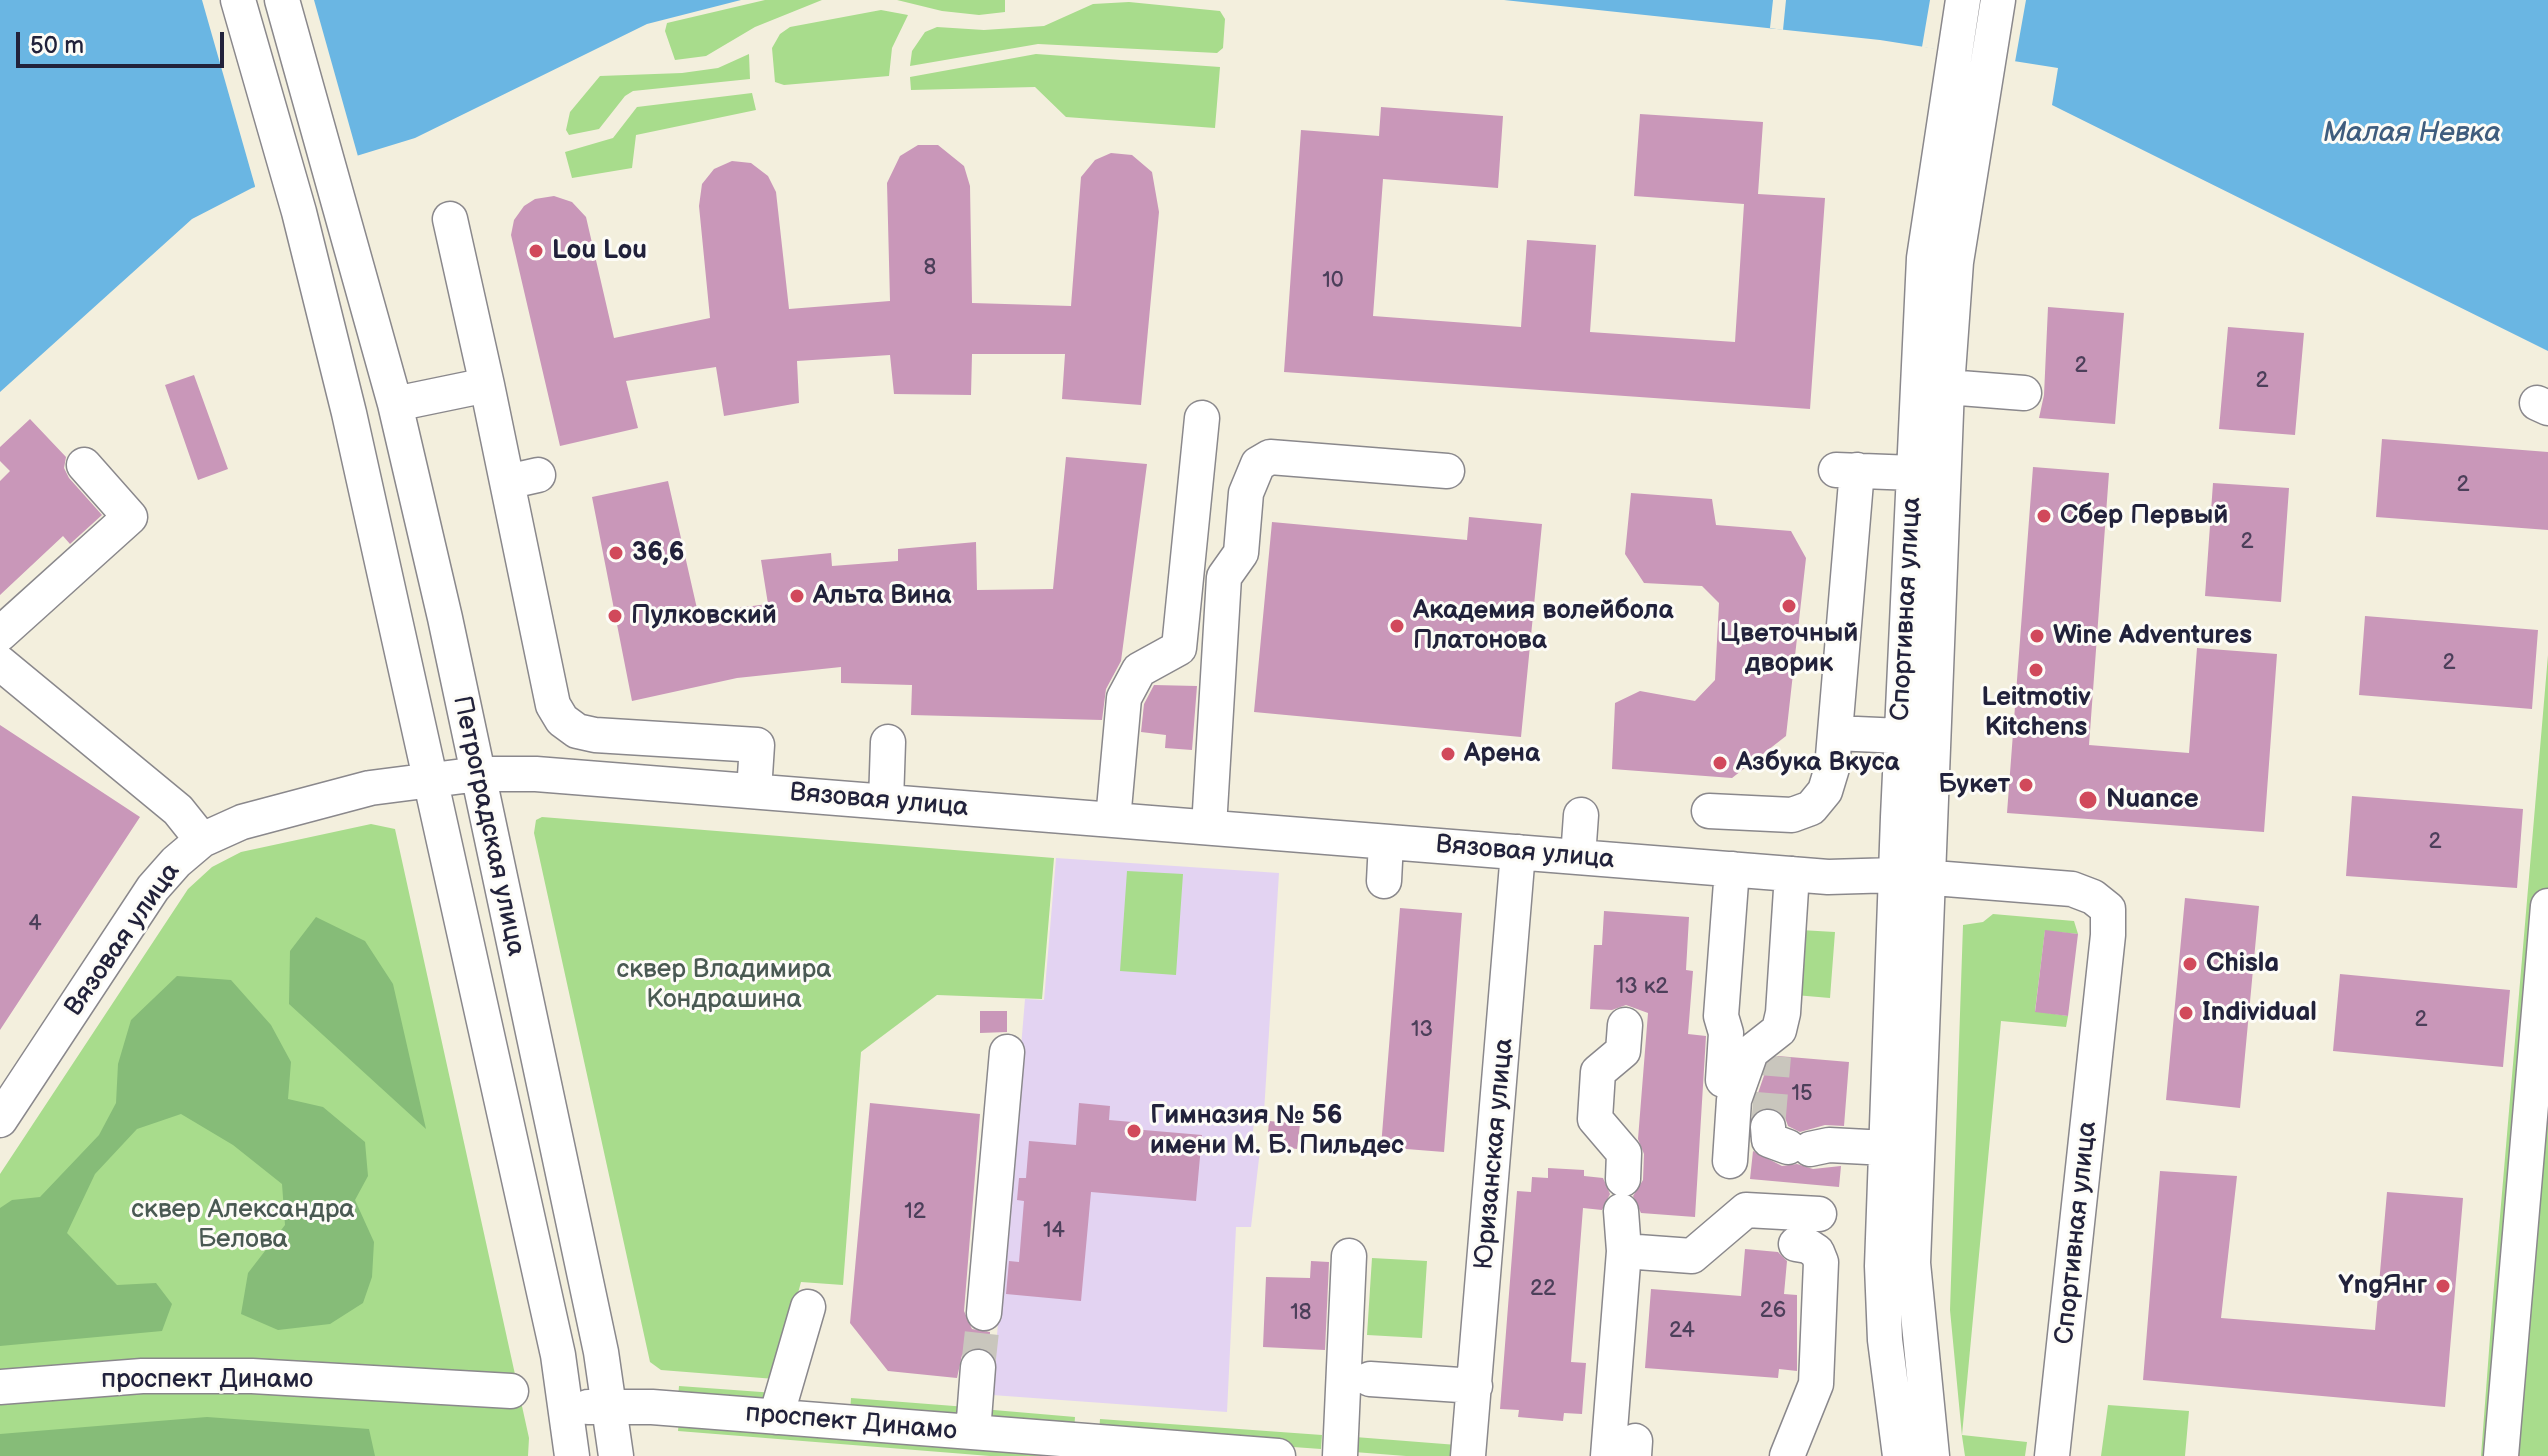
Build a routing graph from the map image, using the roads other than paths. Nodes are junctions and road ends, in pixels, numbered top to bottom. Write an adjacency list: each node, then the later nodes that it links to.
1 (238, 0): 20 (street, Петроградская улица)
2 (282, 0): 9 (street, Петроградская улица)
3 (1963, 0): 13 (street, Спортивная улица)
4 (1998, 0): 7 (street, Спортивная улица)
5 (450, 219): 6 (street)
6 (487, 385): 9 (street); 21 (street)
7 (1947, 387): 8 (street); 33 (street, Спортивная улица)
8 (2024, 393)
9 (395, 404): 19 (street, Петроградская улица)
10 (1202, 418): 25 (street)
11 (84, 465): 14 (street)
12 (1447, 471): 26 (street)
13 (1914, 473): 16 (street); 17 (street, Спортивная улица)
14 (0, 634)
15 (0, 663): 27 (street)
16 (1835, 733): 17 (street); 23 (street)
17 (1901, 736): 33 (street, Спортивная улица)
18 (888, 742): 22 (street)
19 (479, 774): 20 (street, Вязовая улица); 21 (street, Вязовая улица); 54 (street, Петроградская улица)
20 (431, 780): 27 (street, Вязовая улица); 55 (street, Петроградская улица)
21 (754, 791): 22 (street, Вязовая улица)
22 (886, 802): 25 (street, Вязовая улица)
23 (1709, 811)
24 (1581, 815): 30 (street)
25 (1113, 820): 26 (street, Вязовая улица)
26 (1209, 827): 28 (street, Вязовая улица)
27 (202, 840): 39 (street, Вязовая улица)
28 (1386, 842): 29 (street, Вязовая улица); 34 (street)
29 (1518, 852): 30 (street, Вязовая улица); 51 (street, Юризанская улица)
30 (1578, 857): 31 (street, Вязовая улица)
31 (1732, 869): 32 (street, Вязовая улица); 38 (street)
32 (1792, 874): 33 (street, Вязовая улица); 42 (street)
33 (1911, 876): 41 (street, Спортивная улица); 66 (street, Спортивная улица); 67 (street, Спортивная улица)
34 (1384, 881)
35 (2548, 906): 68 (street)
36 (1625, 1025): 45 (street)
37 (1007, 1052): 48 (street)
38 (1723, 1080)
39 (0, 1120)
40 (1788, 1141): 41 (street)
41 (1887, 1148): 65 (street, Спортивная улица)
42 (1730, 1161)
43 (1819, 1214): 45 (street)
44 (1796, 1244): 64 (street)
45 (1624, 1251): 58 (street)
46 (1349, 1256): 62 (street)
47 (808, 1307): 56 (street)
48 (984, 1313)
49 (978, 1367): 57 (street)
50 (1370, 1379): 51 (street)
51 (1475, 1386): 63 (street, Юризанская улица)
52 (0, 1387): 53 (street, проспект Динамо)
53 (511, 1391)
54 (611, 1405): 55 (street, проспект Динамо); 56 (street, проспект Динамо); 60 (street, Петроградская улица)
55 (568, 1409): 59 (street, Петроградская улица)
56 (776, 1417): 57 (street, проспект Динамо)
57 (973, 1432): 61 (street, проспект Динамо)
58 (1626, 1451)
59 (572, 1456)
60 (616, 1456)
61 (1278, 1456)
62 (1340, 1456)
63 (1468, 1456)
64 (1787, 1456)
65 (1900, 1456)
66 (1932, 1456)
67 (2052, 1456)
68 (2501, 1456)

